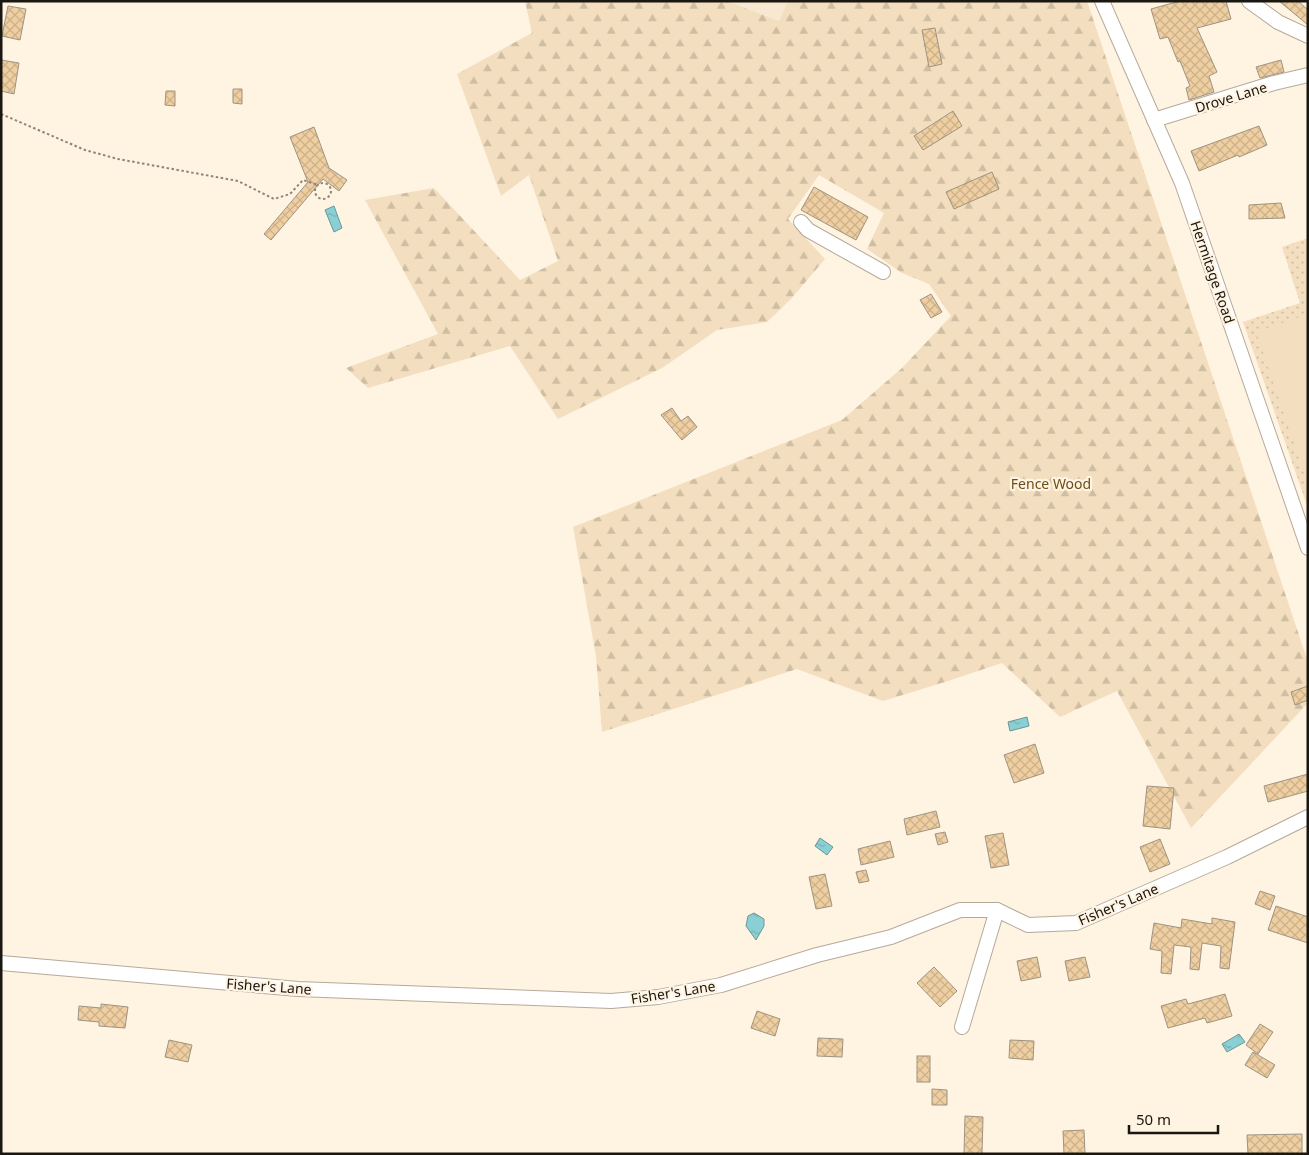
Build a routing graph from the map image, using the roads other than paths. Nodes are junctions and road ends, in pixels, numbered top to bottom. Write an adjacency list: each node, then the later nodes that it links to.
1 (1102, 1): 5 (street, Hermitage Road)
2 (1249, 1): 3 (street)
3 (1308, 36)
4 (1308, 75): 5 (street, Drove Lane)
5 (1154, 120): 8 (street, Hermitage Road)
6 (800, 222): 7 (street)
7 (883, 272)
8 (1308, 548)
9 (1308, 817): 10 (street, Fisher's Lane)
10 (996, 910): 11 (street, Fisher's Lane); 12 (street)
11 (1, 964)
12 (962, 1027)

